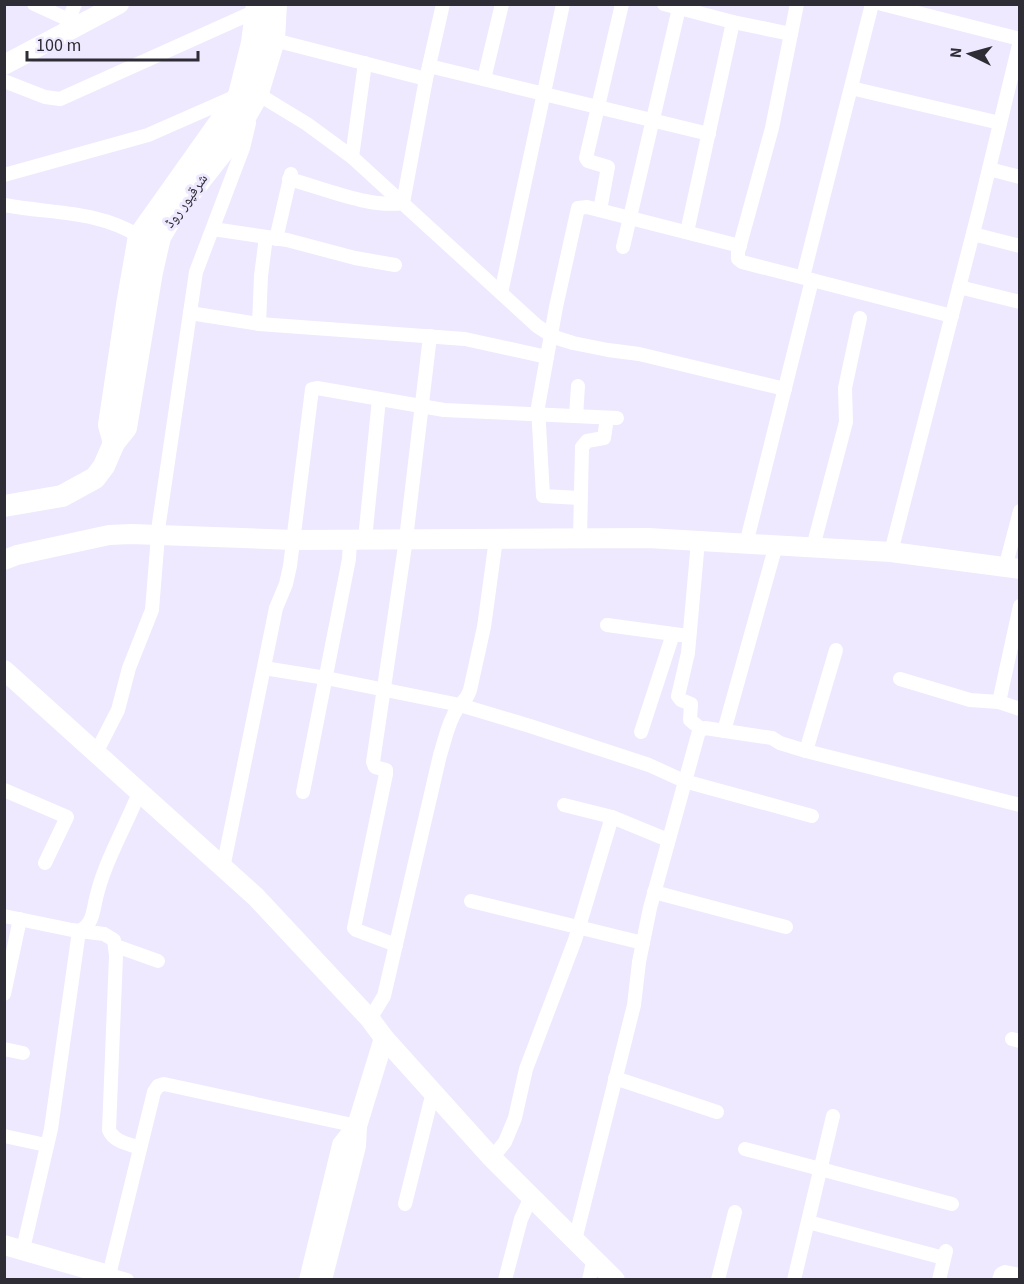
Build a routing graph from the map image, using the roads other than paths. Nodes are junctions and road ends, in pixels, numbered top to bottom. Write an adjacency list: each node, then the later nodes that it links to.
1 (34, 4): 15 (street)
2 (75, 4): 15 (street)
3 (120, 4): 15 (street)
4 (443, 4): 21 (street)
5 (502, 4): 22 (street)
6 (563, 4): 25 (street)
7 (622, 4): 29 (street)
8 (664, 4): 13 (street)
9 (797, 4): 16 (street)
10 (872, 4): 24 (street)
11 (882, 4): 18 (street)
12 (263, 7): 17 (main road, شرقپور روڈ); 23 (street); 26 (main road, شرقپور روڈ)
13 (679, 8): 14 (street); 30 (street)
14 (733, 22): 16 (street); 32 (street)
15 (66, 27): 20 (street)
16 (791, 34): 46 (street)
17 (274, 40): 19 (street); 26 (main road, شرقپور روڈ)
18 (1020, 40): 27 (street)
19 (365, 63): 21 (street); 33 (street)
20 (4, 65)
21 (427, 73): 22 (street); 37 (street)
22 (484, 79): 25 (street)
23 (4, 81)
24 (851, 88): 31 (street); 50 (street)
25 (544, 93): 29 (street); 52 (street)
26 (248, 96): 33 (street); 35 (street); 41 (street); 44 (main road, شرقپور روڈ); 67 (main road, شرقپور روڈ)
27 (1005, 100): 28 (street); 31 (street)
28 (1020, 104)
29 (599, 106): 30 (street); 39 (street)
30 (653, 120): 32 (street); 40 (street)
31 (1000, 123): 34 (street)
32 (709, 134): 42 (street)
33 (352, 157): 37 (street)
34 (989, 169): 36 (street); 43 (street)
35 (4, 175)
36 (1020, 177)
37 (403, 203): 45 (street); 52 (street)
38 (4, 205): 44 (street)
39 (600, 210): 40 (street); 58 (street)
40 (630, 218): 42 (street); 48 (street)
41 (213, 229): 45 (street); 54 (street)
42 (687, 232): 46 (street)
43 (973, 234): 47 (street); 51 (street)
44 (139, 236): 67 (main road, شرقپور روڈ)
45 (271, 238): 49 (street); 57 (street)
46 (740, 246): 50 (street)
47 (1020, 246)
48 (623, 247)
49 (395, 266)
50 (808, 279): 55 (street); 62 (street)
51 (959, 287): 53 (street); 55 (street)
52 (501, 293): 58 (street)
53 (1020, 302)
54 (190, 313): 57 (street); 71 (street)
55 (952, 316): 81 (street)
56 (860, 318): 80 (street)
57 (259, 324): 59 (street)
58 (551, 334): 60 (street); 62 (street)
59 (430, 336): 60 (street); 64 (street)
60 (547, 357): 65 (street)
61 (578, 386): 66 (street)
62 (784, 389): 78 (street)
63 (379, 399): 64 (street); 73 (street); 76 (street)
64 (421, 406): 65 (street); 74 (street)
65 (537, 415): 66 (street); 68 (street)
66 (576, 416): 68 (street)
67 (114, 443): 69 (main road, شرقپور روڈ)
68 (580, 498): 72 (street)
69 (4, 506)
70 (1020, 511): 83 (street)
71 (159, 535): 76 (street); 82 (street); 100 (street)
72 (580, 538): 75 (street); 77 (street)
73 (358, 539): 74 (street); 76 (street); 91 (street)
74 (406, 539): 75 (street); 93 (street)
75 (496, 539): 95 (street)
76 (294, 540): 89 (street)
77 (698, 541): 78 (street); 87 (street)
78 (746, 544): 79 (street)
79 (776, 545): 80 (street); 98 (street)
80 (813, 548): 81 (street)
81 (891, 552): 83 (street)
82 (4, 560)
83 (1012, 568)
84 (1020, 606): 94 (street)
85 (607, 625): 86 (street)
86 (673, 634): 87 (street); 99 (street)
87 (689, 637): 97 (street)
88 (836, 650): 101 (street)
89 (264, 668): 91 (street); 112 (street)
90 (5, 673): 100 (street)
91 (326, 678): 93 (street); 104 (street)
92 (900, 679): 94 (street)
93 (383, 689): 95 (street); 121 (street)
94 (999, 702): 96 (street)
95 (460, 705): 102 (street); 121 (street)
96 (1020, 709)
97 (700, 729): 98 (street); 102 (street)
98 (724, 731): 101 (street)
99 (641, 732)
100 (97, 752): 105 (street)
101 (806, 752): 107 (street)
102 (684, 781): 108 (street); 110 (street)
103 (4, 790): 111 (street)
104 (303, 792)
105 (139, 793): 112 (street); 119 (street)
106 (564, 805): 109 (street)
107 (1020, 805)
108 (812, 816)
109 (612, 817): 110 (street); 117 (street)
110 (668, 840): 113 (street)
111 (45, 863)
112 (223, 868): 125 (street)
113 (654, 892): 118 (street); 120 (street)
114 (471, 901): 117 (street)
115 (4, 916): 116 (street)
116 (20, 919): 119 (street); 124 (street)
117 (578, 927): 120 (street); 138 (street)
118 (786, 927)
119 (79, 931): 122 (street); 135 (street)
120 (643, 943): 129 (street)
121 (396, 945): 125 (street)
122 (116, 946): 123 (street); 136 (street)
123 (158, 961)
124 (4, 994)
125 (370, 1019): 126 (street)
126 (384, 1038): 130 (street); 133 (street)
127 (4, 1049): 128 (street)
128 (23, 1053)
129 (615, 1078): 131 (street); 145 (street)
130 (433, 1092): 138 (street); 141 (street)
131 (717, 1112)
132 (833, 1116): 139 (street)
133 (357, 1126): 136 (street); 150 (street); 151 (street)
134 (4, 1136): 135 (street)
135 (46, 1145): 146 (street)
136 (140, 1148): 149 (street)
137 (745, 1149): 139 (street)
138 (492, 1158): 140 (street)
139 (821, 1168): 142 (street); 144 (street)
140 (531, 1197): 145 (street); 152 (street)
141 (405, 1204)
142 (952, 1204)
143 (735, 1212): 155 (street)
144 (808, 1222): 156 (street); 157 (street)
145 (575, 1240): 147 (street)
146 (14, 1247): 149 (street)
147 (594, 1258): 153 (street); 154 (street)
148 (1020, 1275): 158 (street)
149 (114, 1278)
150 (309, 1280)
151 (322, 1280)
152 (505, 1280)
153 (589, 1280)
154 (615, 1280)
155 (718, 1280)
156 (794, 1280)
157 (939, 1280)
158 (999, 1280)

